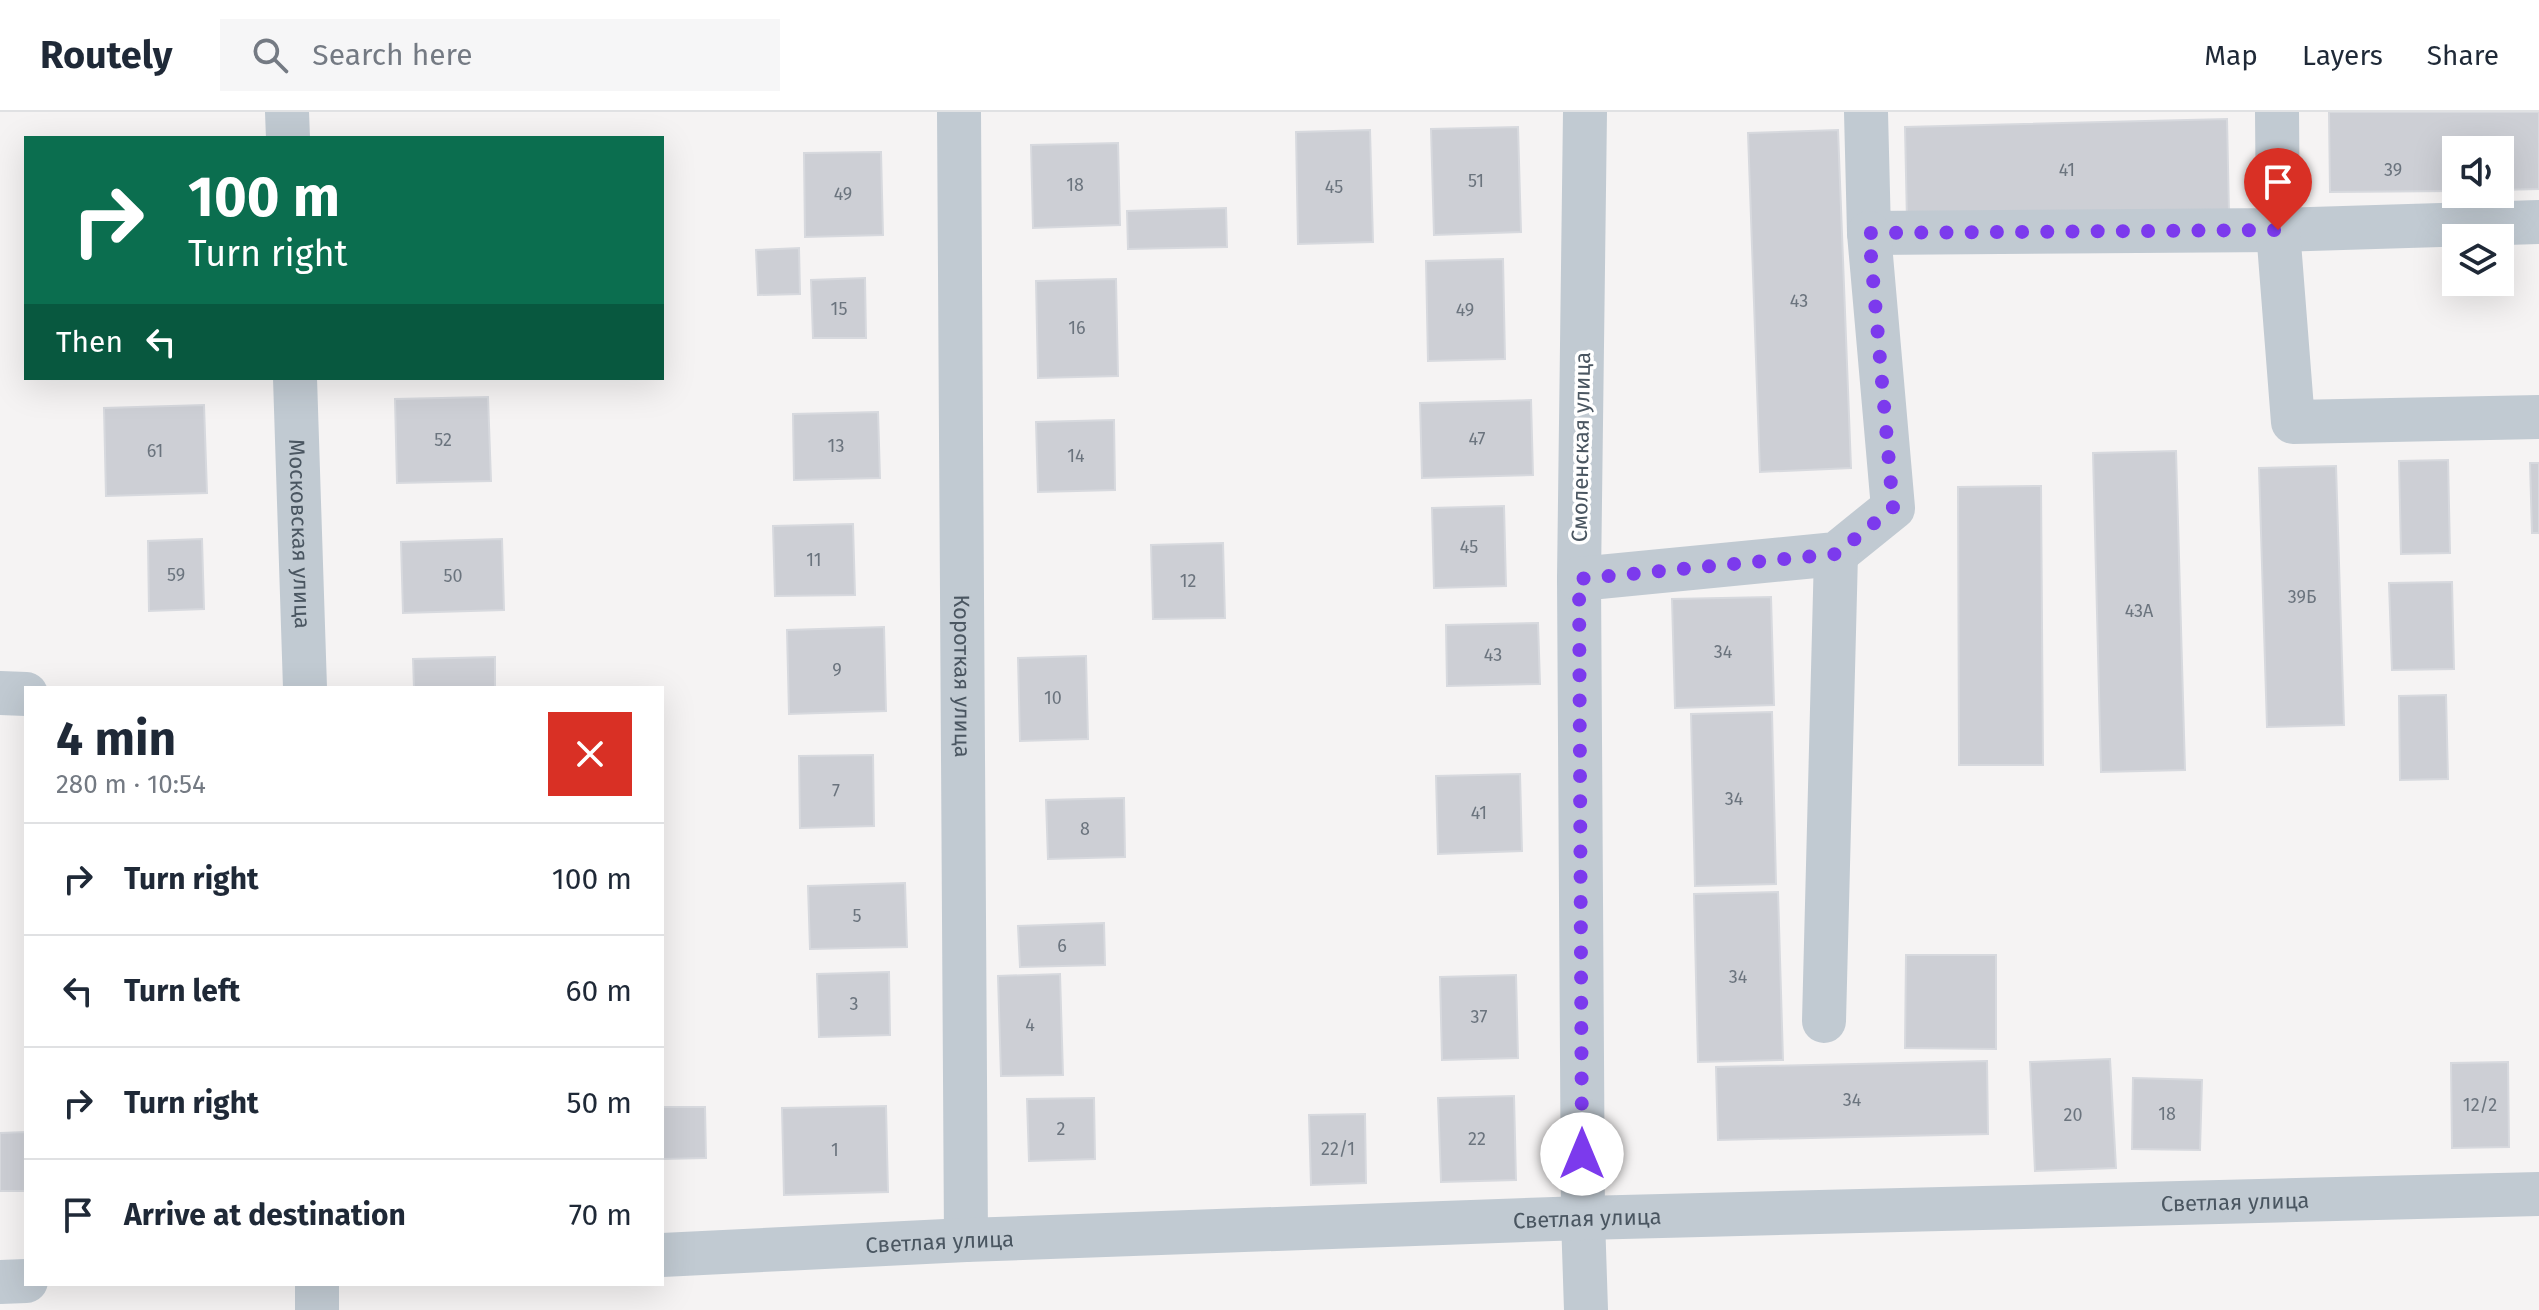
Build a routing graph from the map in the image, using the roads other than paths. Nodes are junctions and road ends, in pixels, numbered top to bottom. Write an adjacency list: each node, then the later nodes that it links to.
1 (287, 112): 6 (street)
2 (959, 112): 20 (street, Короткая улица)
3 (1585, 112): 13 (street, Смоленская улица)
4 (1866, 112): 9 (street)
5 (2277, 112): 8 (street)
6 (288, 136)
7 (2539, 222): 8 (street)
8 (2278, 230): 9 (street); 11 (street)
9 (1869, 233): 12 (street)
10 (295, 380): 14 (street, Московская улица)
11 (2539, 417)
12 (1836, 554): 13 (street); 17 (street)
13 (1579, 579): 19 (street, Смоленская улица)
14 (305, 686)
15 (0, 693): 16 (street)
16 (24, 694)
17 (1824, 1021)
18 (2526, 1194): 19 (street, Светлая улица)
19 (1583, 1218): 20 (street, Светлая улица); 26 (street, Смоленская улица)
20 (966, 1240): 21 (street, Светлая улица)
21 (664, 1255)
22 (24, 1281): 23 (street)
23 (0, 1282)
24 (317, 1286): 25 (street)
25 (317, 1310)
26 (1586, 1310)

